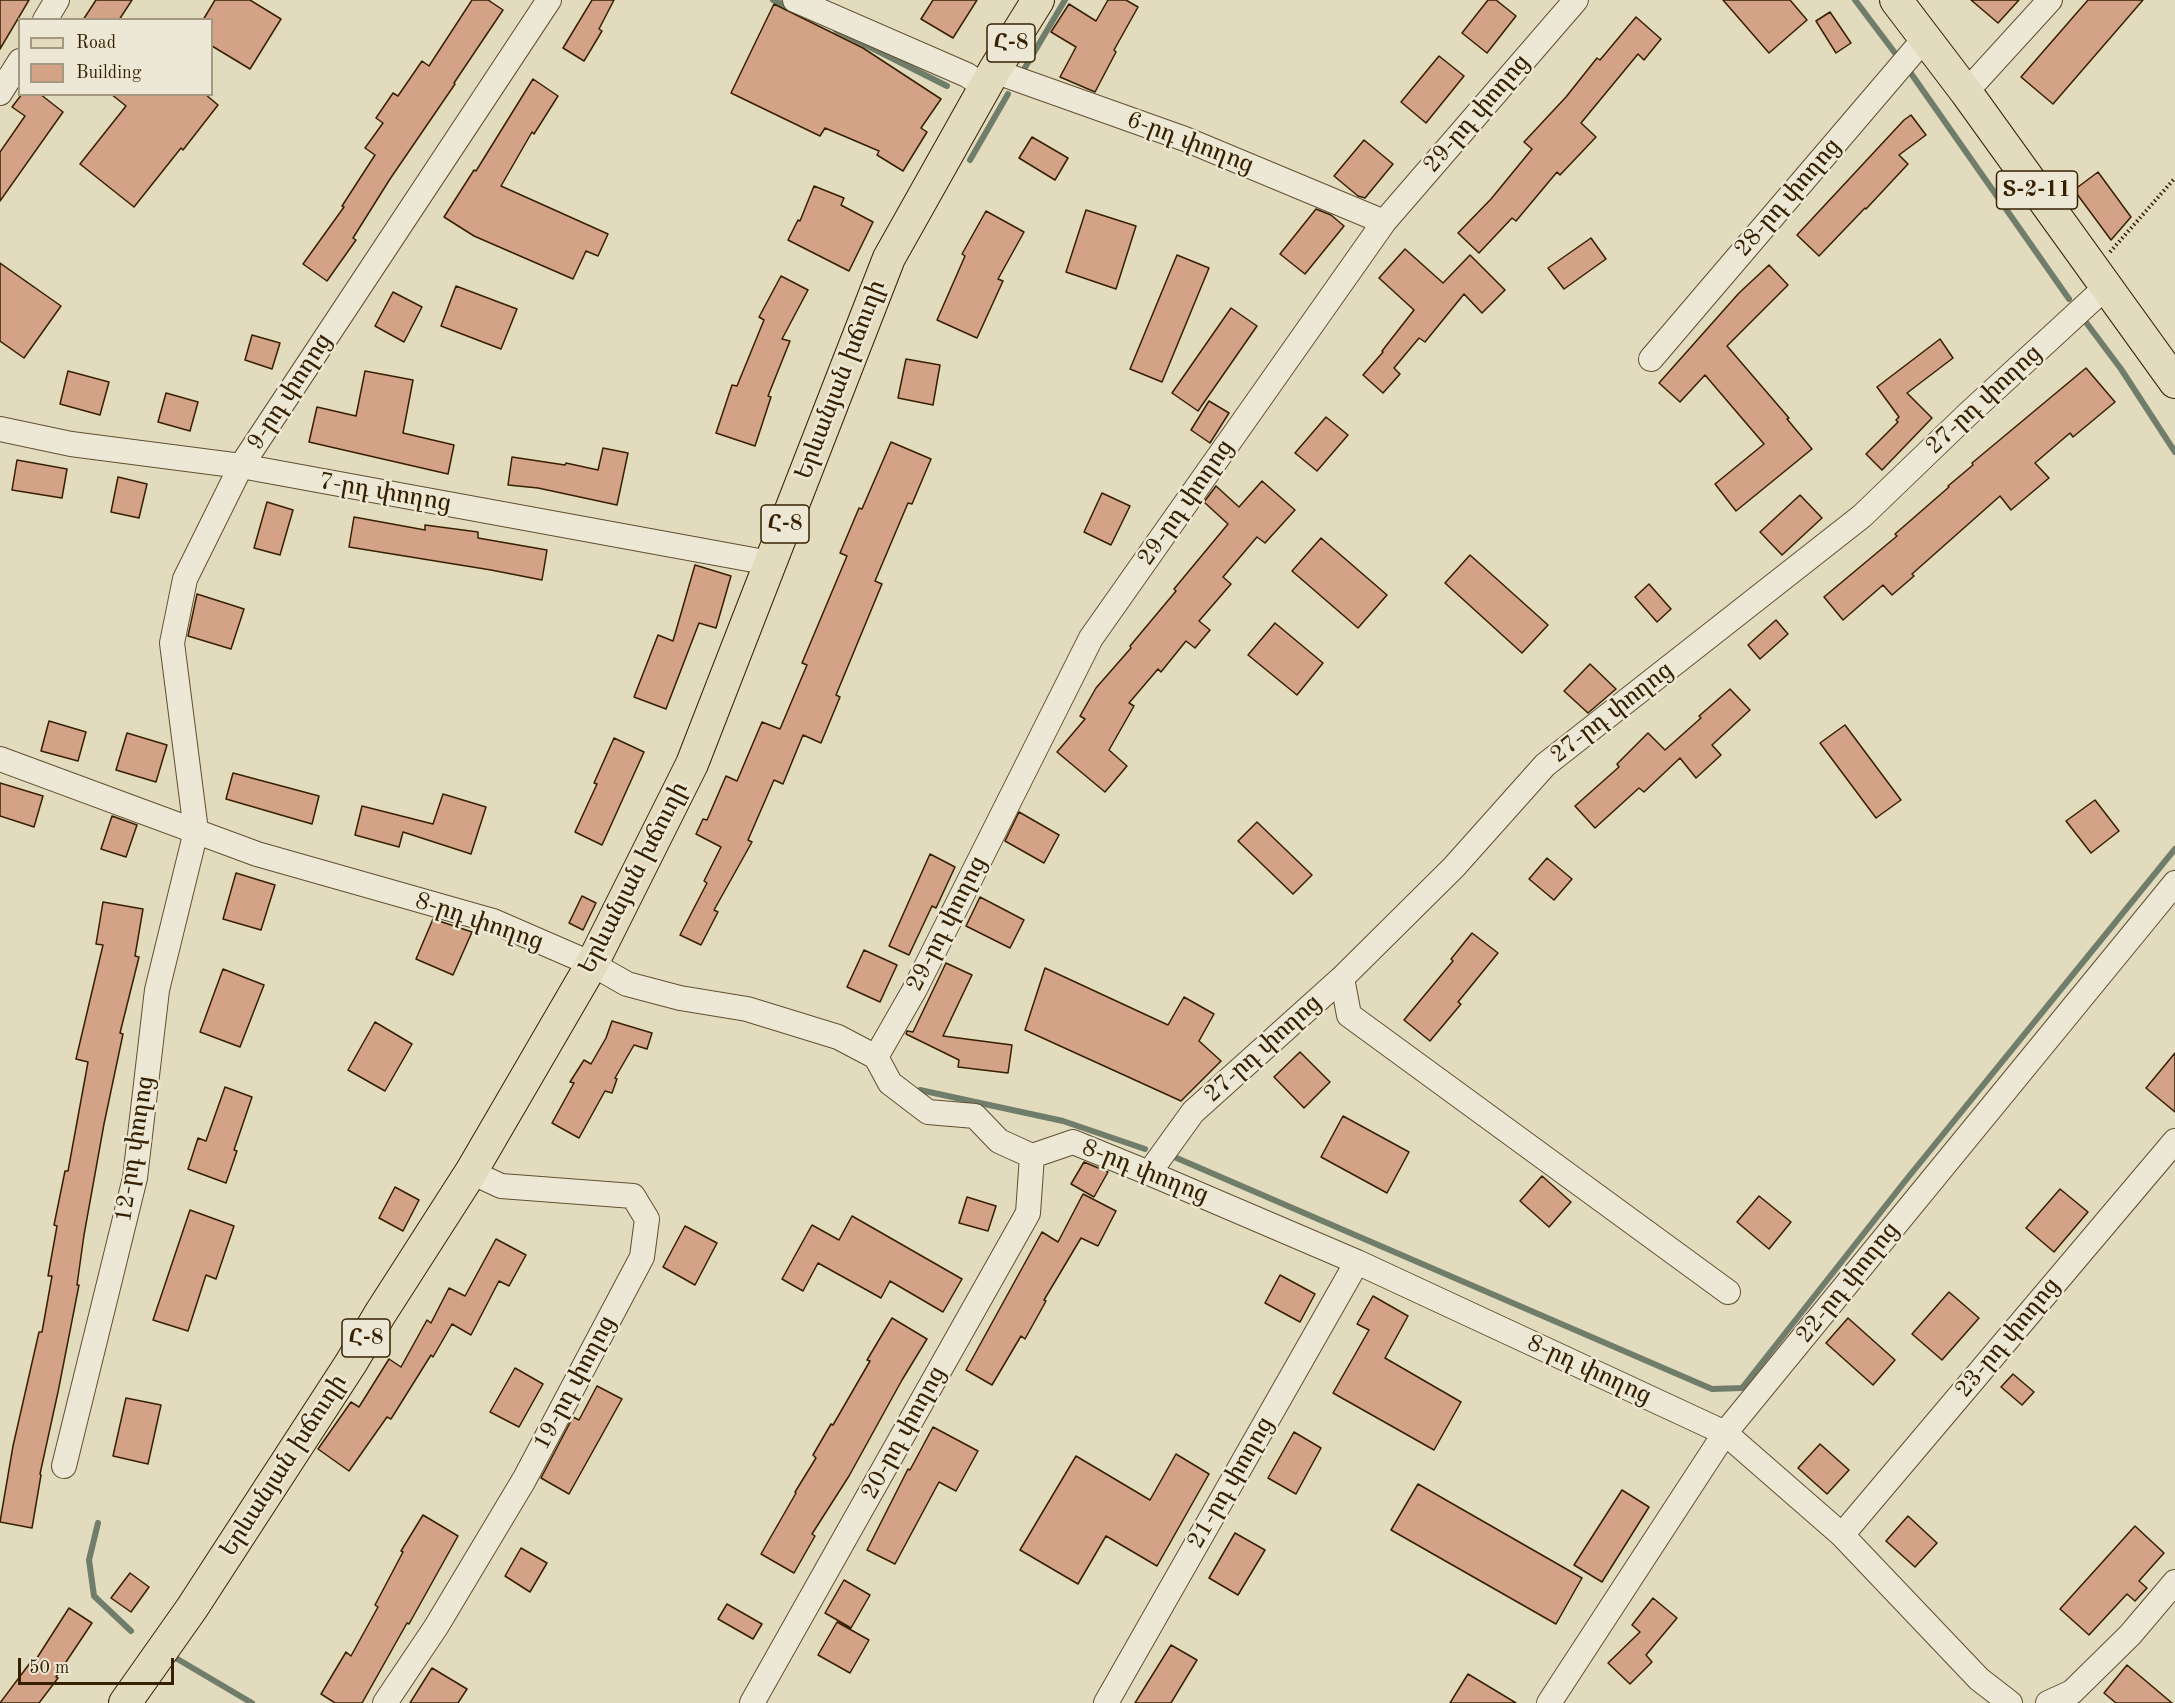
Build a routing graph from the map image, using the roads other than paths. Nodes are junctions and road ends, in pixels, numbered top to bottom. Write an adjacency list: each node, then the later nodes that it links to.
1 (57, 0): 8 (street)
2 (549, 0): 19 (street, 9-րդ փողոց)
3 (795, 0): 11 (street, 6-րդ փողոց)
4 (1038, 0): 11 (main road, Երևանյան խճուղի / Հ-8)
5 (1576, 0): 14 (street, 29-րդ փողոց)
6 (1896, 0): 9 (main road, Տ-2-11)
7 (2050, 0): 12 (street)
8 (46, 18)
9 (1925, 38): 12 (main road, Տ-2-11); 16 (street, 28-րդ փողոց)
10 (18, 64): 13 (street)
11 (989, 79): 14 (street, 6-րդ փողոց); 20 (main road, Երևանյան խճուղի / Հ-8)
12 (1966, 92): 15 (main road, Տ-2-11)
13 (0, 93)
14 (1384, 222): 26 (street, 29-րդ փողոց)
15 (2101, 277): 17 (main road, Տ-2-11); 25 (street, 27-րդ փողոց)
16 (1651, 359)
17 (2175, 382)
18 (0, 429): 19 (street, 7-րդ փողոց)
19 (241, 466): 20 (street, 7-րդ փողոց); 22 (street, 9-րդ փողոց)
20 (770, 563): 24 (main road, Երևանյան խճուղի / Հ-8)
21 (0, 759): 22 (street, 8-րդ փողոց)
22 (196, 831): 24 (street, 8-րդ փողոց); 34 (street, 12-րդ փողոց)
23 (2175, 883): 33 (street, 22-րդ փողոց)
24 (592, 964): 26 (street, 8-րդ փողոց); 29 (main road, Երևանյան խճուղի / Հ-8)
25 (1342, 978): 30 (street, 27-րդ փողոց); 32 (street)
26 (876, 1057): 28 (street)
27 (2175, 1141): 35 (street, 23-րդ փողոց)
28 (1032, 1156): 30 (street, 8-րդ փողոց); 39 (street, 20-րդ փողոց)
29 (471, 1172): 37 (main road, Երևանյան խճուղի / Հ-8); 38 (street, 19-րդ փողոց)
30 (1149, 1173): 31 (street, 8-րդ փողոց)
31 (1357, 1262): 33 (street, 8-րդ փողոց); 40 (street, 21-րդ փողոց)
32 (1728, 1292)
33 (1725, 1433): 35 (street, 8-րդ փողոց); 41 (street, 22-րդ փողոց)
34 (64, 1466)
35 (1842, 1535): 42 (street, 8-րդ փողոց)
36 (2175, 1582): 43 (street)
37 (125, 1703)
38 (385, 1703)
39 (752, 1703)
40 (1106, 1703)
41 (1549, 1703)
42 (2010, 1703)
43 (2048, 1703)

